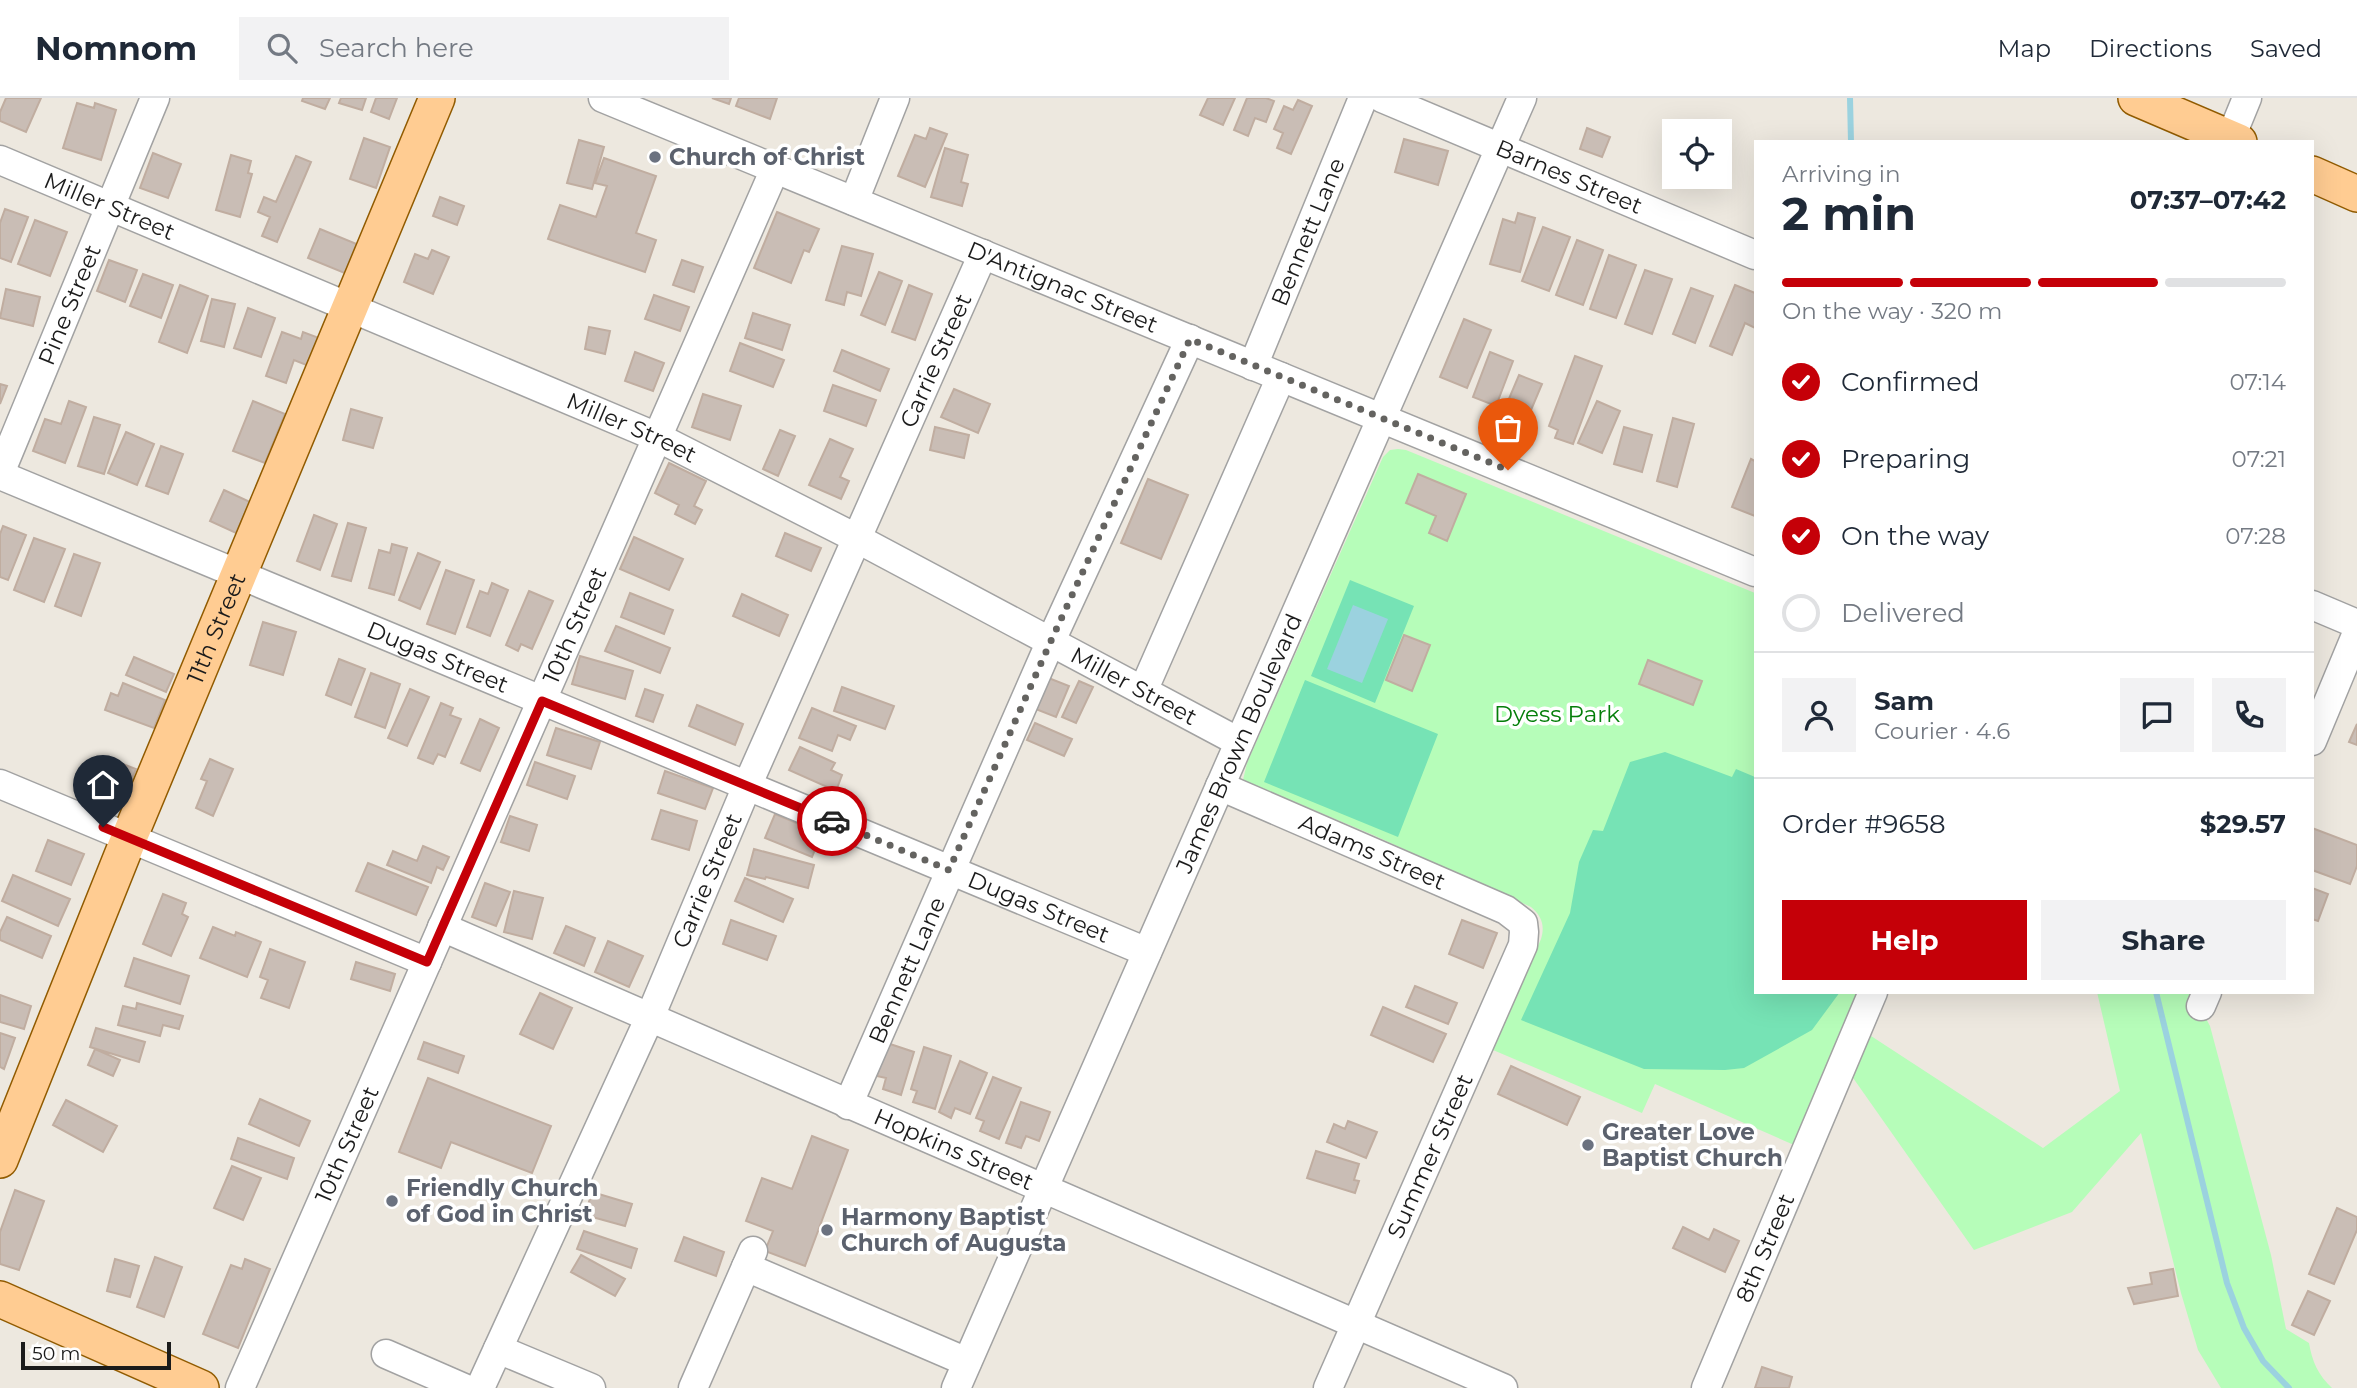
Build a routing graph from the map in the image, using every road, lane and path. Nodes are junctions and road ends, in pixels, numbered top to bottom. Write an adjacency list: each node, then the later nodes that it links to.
1 (155, 98): 17 (street, Pine Street)
2 (437, 98): 20 (main road, 11th Street)
3 (603, 98): 13 (street, D'Antignac Street)
4 (895, 98): 16 (street)
5 (1363, 98): 22 (street, Bennett Lane)
6 (1381, 98): 11 (street, Barnes Street)
7 (1522, 98): 11 (street, James Brown Boulevard)
8 (2136, 98): 10 (main road)
9 (2247, 98): 10 (street)
10 (2233, 140)
11 (1500, 148): 19 (street, Barnes Street); 24 (street, James Brown Boulevard)
12 (0, 160): 17 (street, Miller Street)
13 (775, 169): 16 (street, D'Antignac Street); 25 (street, 10th Street)
14 (2314, 175): 15 (main road)
15 (2357, 194)
16 (854, 201): 18 (street, D'Antignac Street)
17 (110, 206): 20 (street, Miller Street); 26 (street, Pine Street)
18 (983, 254): 21 (street, D'Antignac Street); 27 (street, Carrie Street)
19 (1754, 255)
20 (350, 307): 25 (street, Miller Street); 29 (main road, 11th Street)
21 (1190, 339): 22 (street, D'Antignac Street); 33 (street, Bennett Lane)
22 (1253, 366): 23 (street, D'Antignac Street)
23 (1281, 377): 24 (street, D'Antignac Street); 34 (street)
24 (1381, 418): 28 (street, D'Antignac Street); 37 (street, James Brown Boulevard)
25 (657, 436): 27 (street, Miller Street); 35 (street, 10th Street)
26 (0, 474): 29 (street, Dugas Street)
27 (856, 538): 33 (street, Miller Street); 39 (street, Carrie Street)
28 (1754, 572)
29 (239, 574): 35 (street, Dugas Street); 41 (main road, 11th Street)
30 (2314, 607): 31 (street)
31 (2357, 624)
32 (2357, 633): 36 (street)
33 (1050, 643): 34 (street, Miller Street); 42 (street, Bennett Lane)
34 (1143, 691): 37 (street, Miller Street)
35 (542, 701): 39 (street, Dugas Street); 44 (street, 10th Street)
36 (2314, 736)
37 (1239, 742): 40 (street, James Brown Boulevard)
38 (0, 784): 41 (street)
39 (747, 786): 42 (street, Dugas Street); 48 (street, Carrie Street)
40 (1220, 786): 43 (street, Adams Street); 45 (street, James Brown Boulevard)
41 (129, 838): 46 (street); 50 (main road, 11th Street)
42 (949, 870): 45 (street, Dugas Street); 49 (street, Bennett Lane)
43 (1523, 923): 53 (street, Summer Street)
44 (442, 927): 46 (street, 10th Street); 48 (street, Hopkins Street)
45 (1147, 953): 51 (street, James Brown Boulevard)
46 (427, 962): 58 (street, 10th Street)
47 (1872, 994): 66 (street, 8th Street)
48 (650, 1017): 49 (street, Hopkins Street); 54 (street, Carrie Street)
49 (848, 1105): 51 (street, Hopkins Street)
50 (0, 1160)
51 (1044, 1187): 53 (street, Hopkins Street); 56 (street, James Brown Boulevard)
52 (0, 1299): 57 (main road)
53 (1356, 1325): 64 (street, Summer Street); 65 (street, Hopkins Street)
54 (498, 1349): 60 (street, Carrie Street); 61 (street)
55 (386, 1354): 59 (street)
56 (967, 1362): 62 (street); 63 (street, James Brown Boulevard)
57 (201, 1388)
58 (240, 1388)
59 (464, 1388)
60 (480, 1388)
61 (591, 1388)
62 (693, 1388)
63 (956, 1388)
64 (1328, 1388)
65 (1503, 1388)
66 (1706, 1388)

